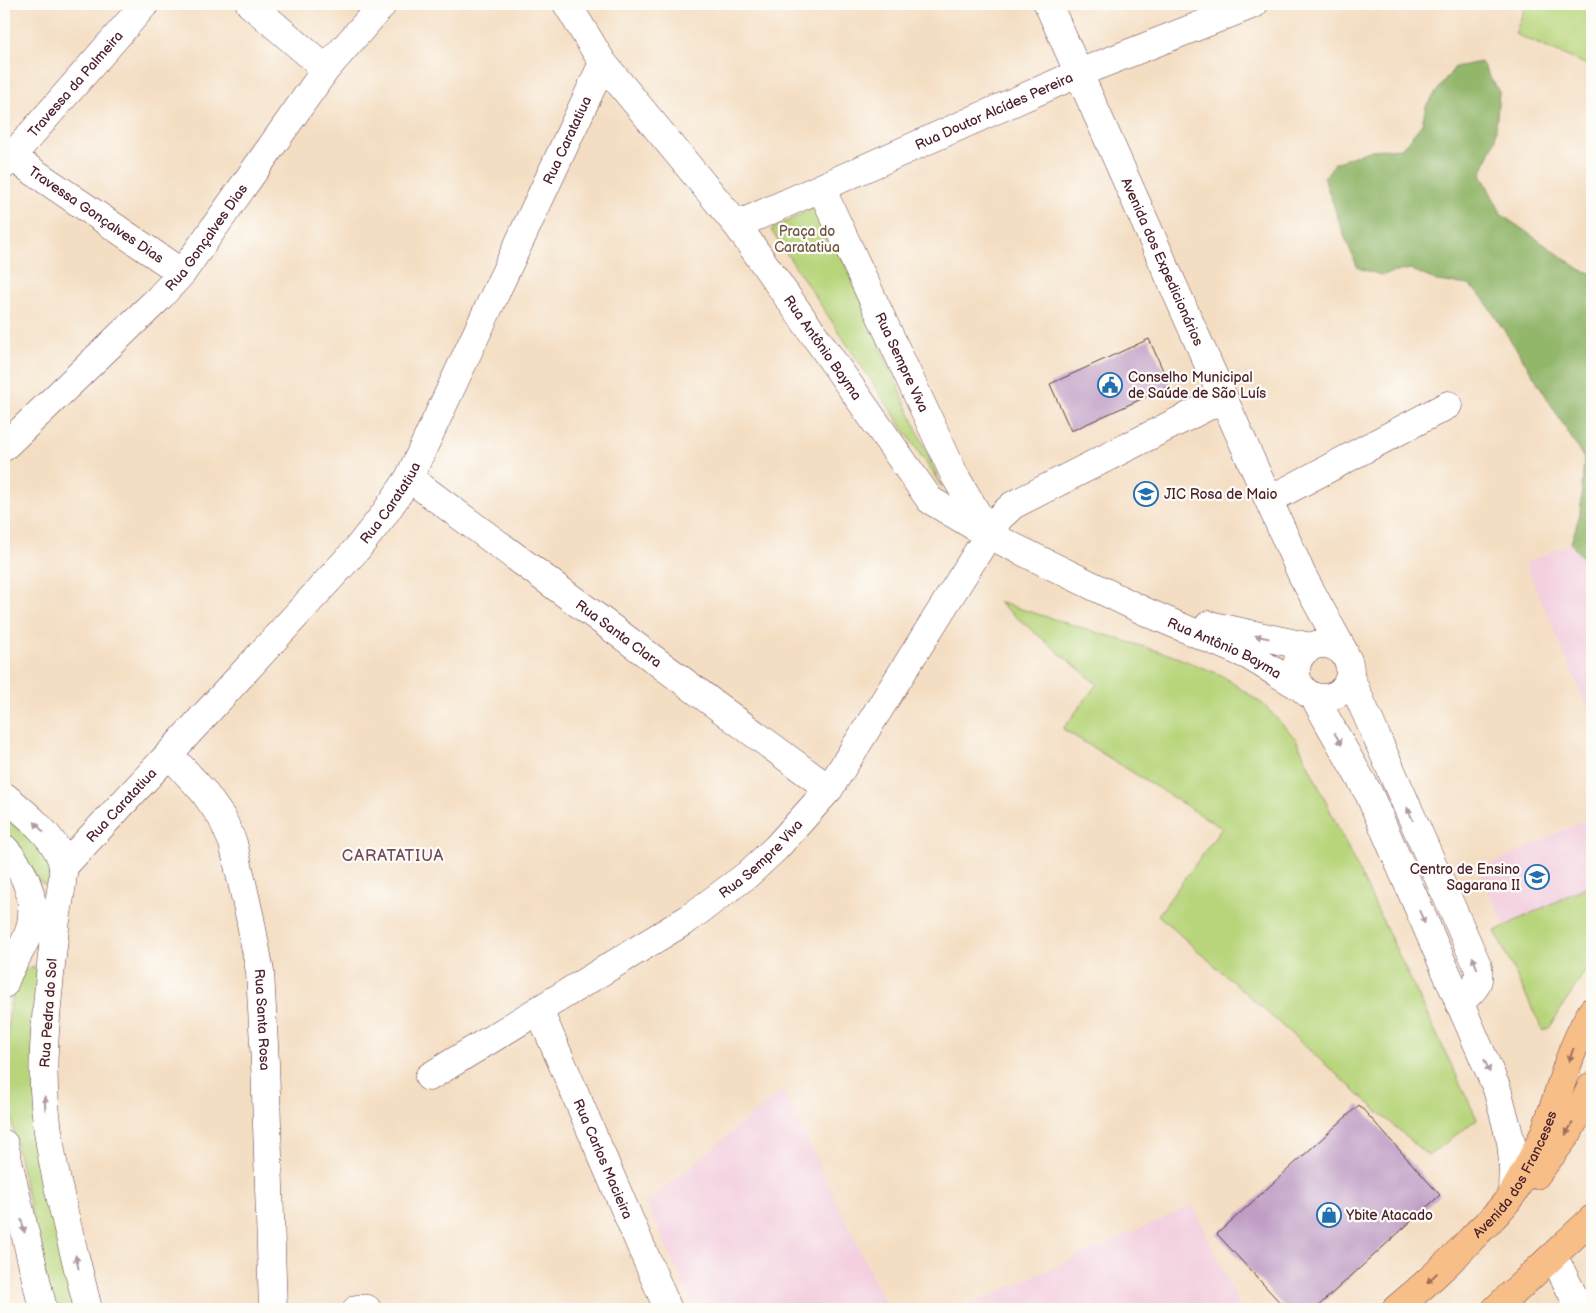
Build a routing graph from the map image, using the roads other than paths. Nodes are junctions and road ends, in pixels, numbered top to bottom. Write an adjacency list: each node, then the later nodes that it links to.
1 (146, 4): 10 (street, Travessa da Palmeira)
2 (250, 4): 8 (street)
3 (383, 4): 8 (street, Rua Gonçalves Dias)
4 (567, 4): 7 (street, Rua Antônio Bayma)
5 (1048, 4): 9 (street, Avenida dos Expedicionários)
6 (1254, 4): 9 (street, Rua Doutor Alcídes Pereira)
7 (603, 64): 12 (street, Rua Antônio Bayma); 17 (street, Rua Caratatiua)
8 (326, 69): 13 (street, Rua Gonçalves Dias)
9 (1079, 73): 11 (street, Rua Doutor Alcídes Pereira); 14 (street, Avenida dos Expedicionários)
10 (8, 161): 13 (street, Travessa Gonçalves Dias)
11 (821, 188): 12 (street, Rua Doutor Alcídes Pereira); 19 (street, Rua Sempre Viva)
12 (737, 225): 19 (street, Rua Antônio Bayma)
13 (182, 273): 16 (street, Rua Gonçalves Dias)
14 (1224, 398): 18 (street, Avenida dos Expedicionários); 19 (street, Rua Sempre Viva)
15 (1448, 405): 18 (street)
16 (4, 447)
17 (409, 478): 25 (street, Rua Caratatiua); 26 (street, Rua Santa Clara)
18 (1269, 500): 20 (street, Avenida dos Expedicionários)
19 (989, 535): 21 (street, Rua Antônio Bayma); 26 (street, Rua Sempre Viva)
20 (1302, 575): 22 (street, Avenida dos Expedicionários); 23 (street, Avenida dos Expedicionários)
21 (1144, 611): 22 (street, Rua Antônio Bayma, one-way to 21); 24 (street, Rua Antônio Bayma)
22 (1311, 646): 23 (street); 24 (street)
23 (1347, 665): 24 (street); 33 (street, Avenida dos Expedicionários, one-way to 23)
24 (1308, 692): 33 (street, one-way to 33)
25 (169, 754): 29 (street, Rua Caratatiua); 46 (street, Rua Santa Rosa)
26 (829, 788): 34 (street, Rua Sempre Viva)
27 (4, 796): 29 (street, one-way to 27)
28 (4, 848): 30 (street, Rua Pedra do Sol)
29 (63, 867): 30 (street, Rua Pedra do Sol)
30 (44, 917): 31 (street, Rua Pedra do Sol); 45 (street, Rua Pedra do Sol, one-way to 30)
31 (12, 949): 32 (street, Rua Pedra do Sol)
32 (4, 984)
33 (1459, 1003): 39 (street, one-way to 39)
34 (539, 1010): 36 (street, Rua Sempre Viva); 49 (street, Rua Carlos Macieira)
35 (1592, 1011): 39 (main road, Avenida dos Franceses, one-way to 39)
36 (429, 1078)
37 (1592, 1086): 42 (main road, one-way to 42)
38 (4, 1144): 44 (street, one-way to 44)
39 (1512, 1194): 42 (main road, Avenida dos Franceses)
40 (1592, 1219): 51 (main road)
41 (1592, 1241): 43 (main road)
42 (1458, 1253): 50 (main road, Avenida dos Franceses, one-way to 50)
43 (1559, 1267): 52 (main road); 53 (street)
44 (43, 1309)
45 (88, 1309)
46 (273, 1309)
47 (357, 1309): 48 (street)
48 (367, 1309)
49 (668, 1309)
50 (1396, 1309)
51 (1496, 1309)
52 (1504, 1309)
53 (1580, 1309)

